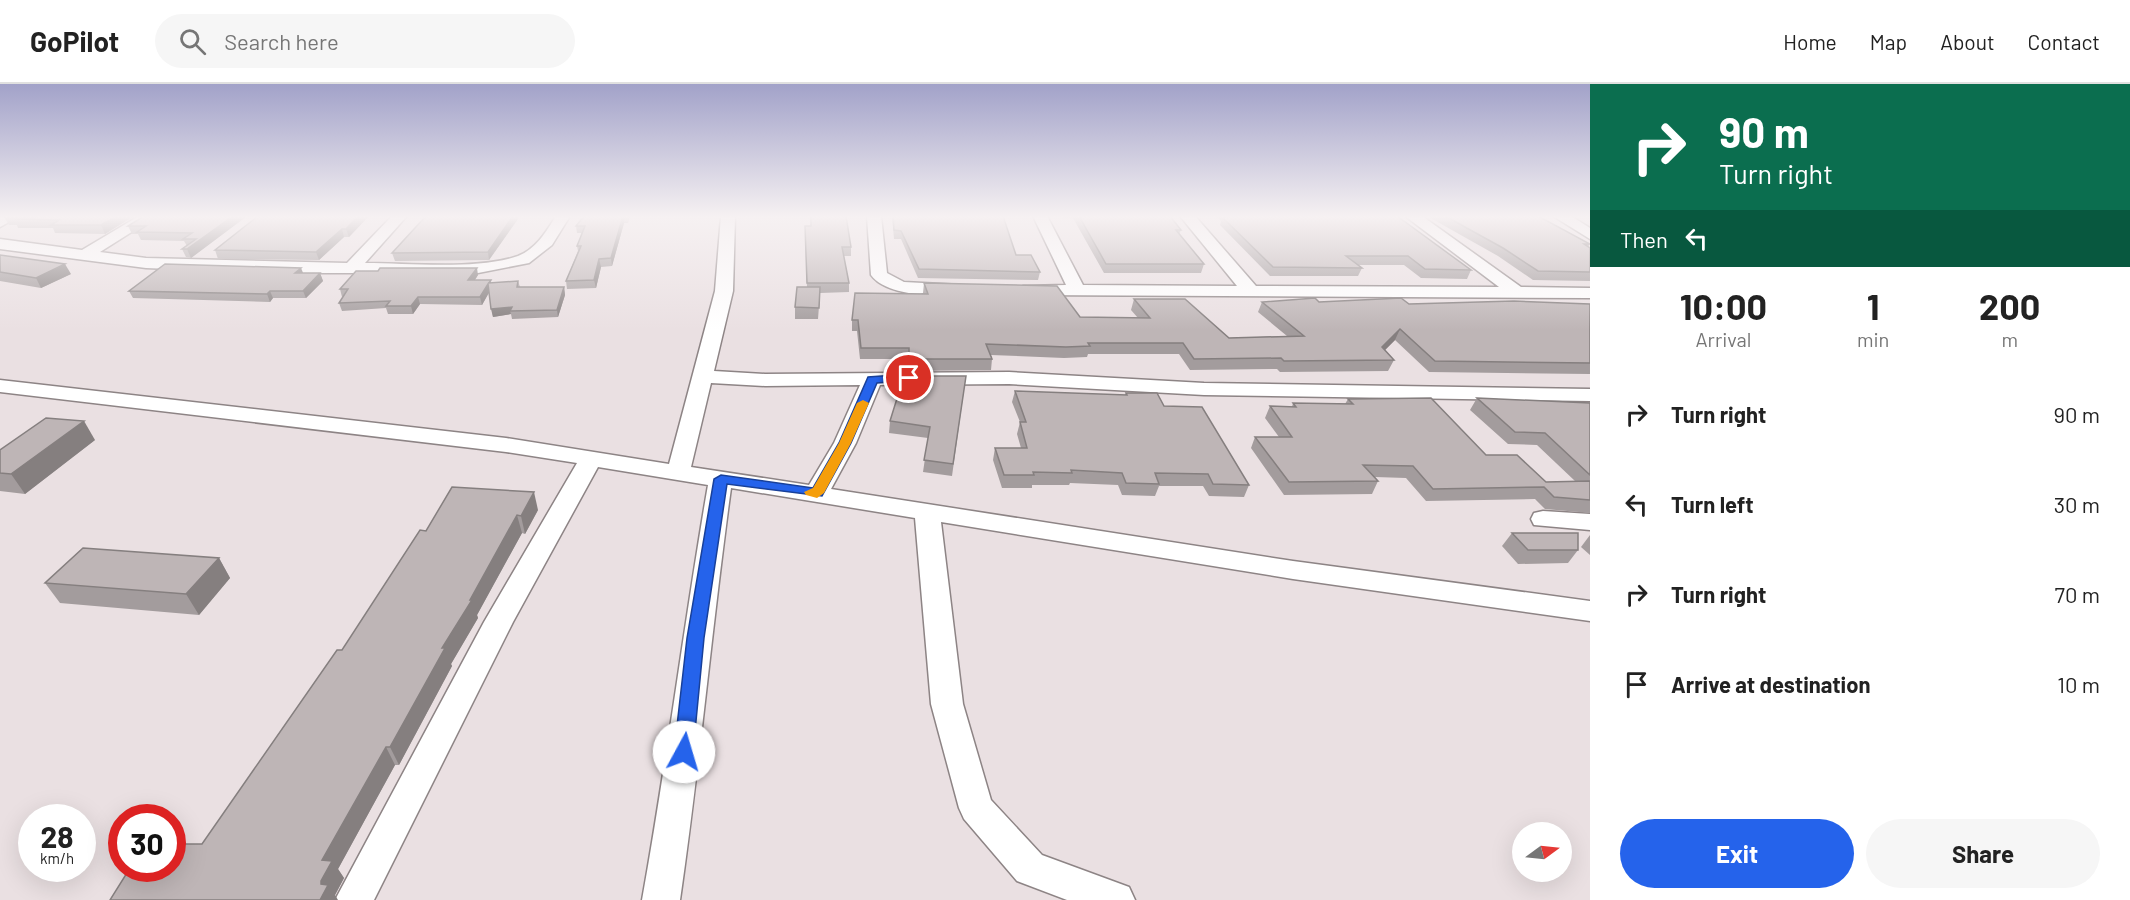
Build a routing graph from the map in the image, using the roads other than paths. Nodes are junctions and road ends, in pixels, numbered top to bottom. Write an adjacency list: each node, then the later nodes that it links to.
1 (94, 254): 10 (street)
2 (210, 254): 10 (street)
3 (364, 254): 11 (street)
4 (533, 254): 11 (street)
5 (726, 254): 18 (street)
6 (877, 254): 12 (street)
7 (1059, 254): 15 (street)
8 (1219, 254): 13 (street)
9 (1464, 254): 16 (street)
10 (197, 264): 11 (street)
11 (351, 268)
12 (968, 289)
13 (1249, 289): 15 (street); 16 (street)
14 (1012, 290): 15 (street)
15 (1077, 290)
16 (1516, 292): 17 (street)
17 (1590, 293)
18 (701, 376): 19 (street); 25 (street)
19 (872, 380): 22 (street); 27 (street)
20 (0, 386): 21 (street)
21 (28, 388): 23 (street); 24 (street)
22 (1590, 395)
23 (0, 406)
24 (591, 459): 25 (street); 32 (street)
25 (678, 473): 26 (street)
26 (721, 479): 27 (street); 33 (street)
27 (817, 493): 28 (street)
28 (927, 512): 31 (street); 34 (street)
29 (1544, 519): 30 (street)
30 (1590, 522)
31 (1590, 611)
32 (354, 900)
33 (661, 900)
34 (1116, 900)

